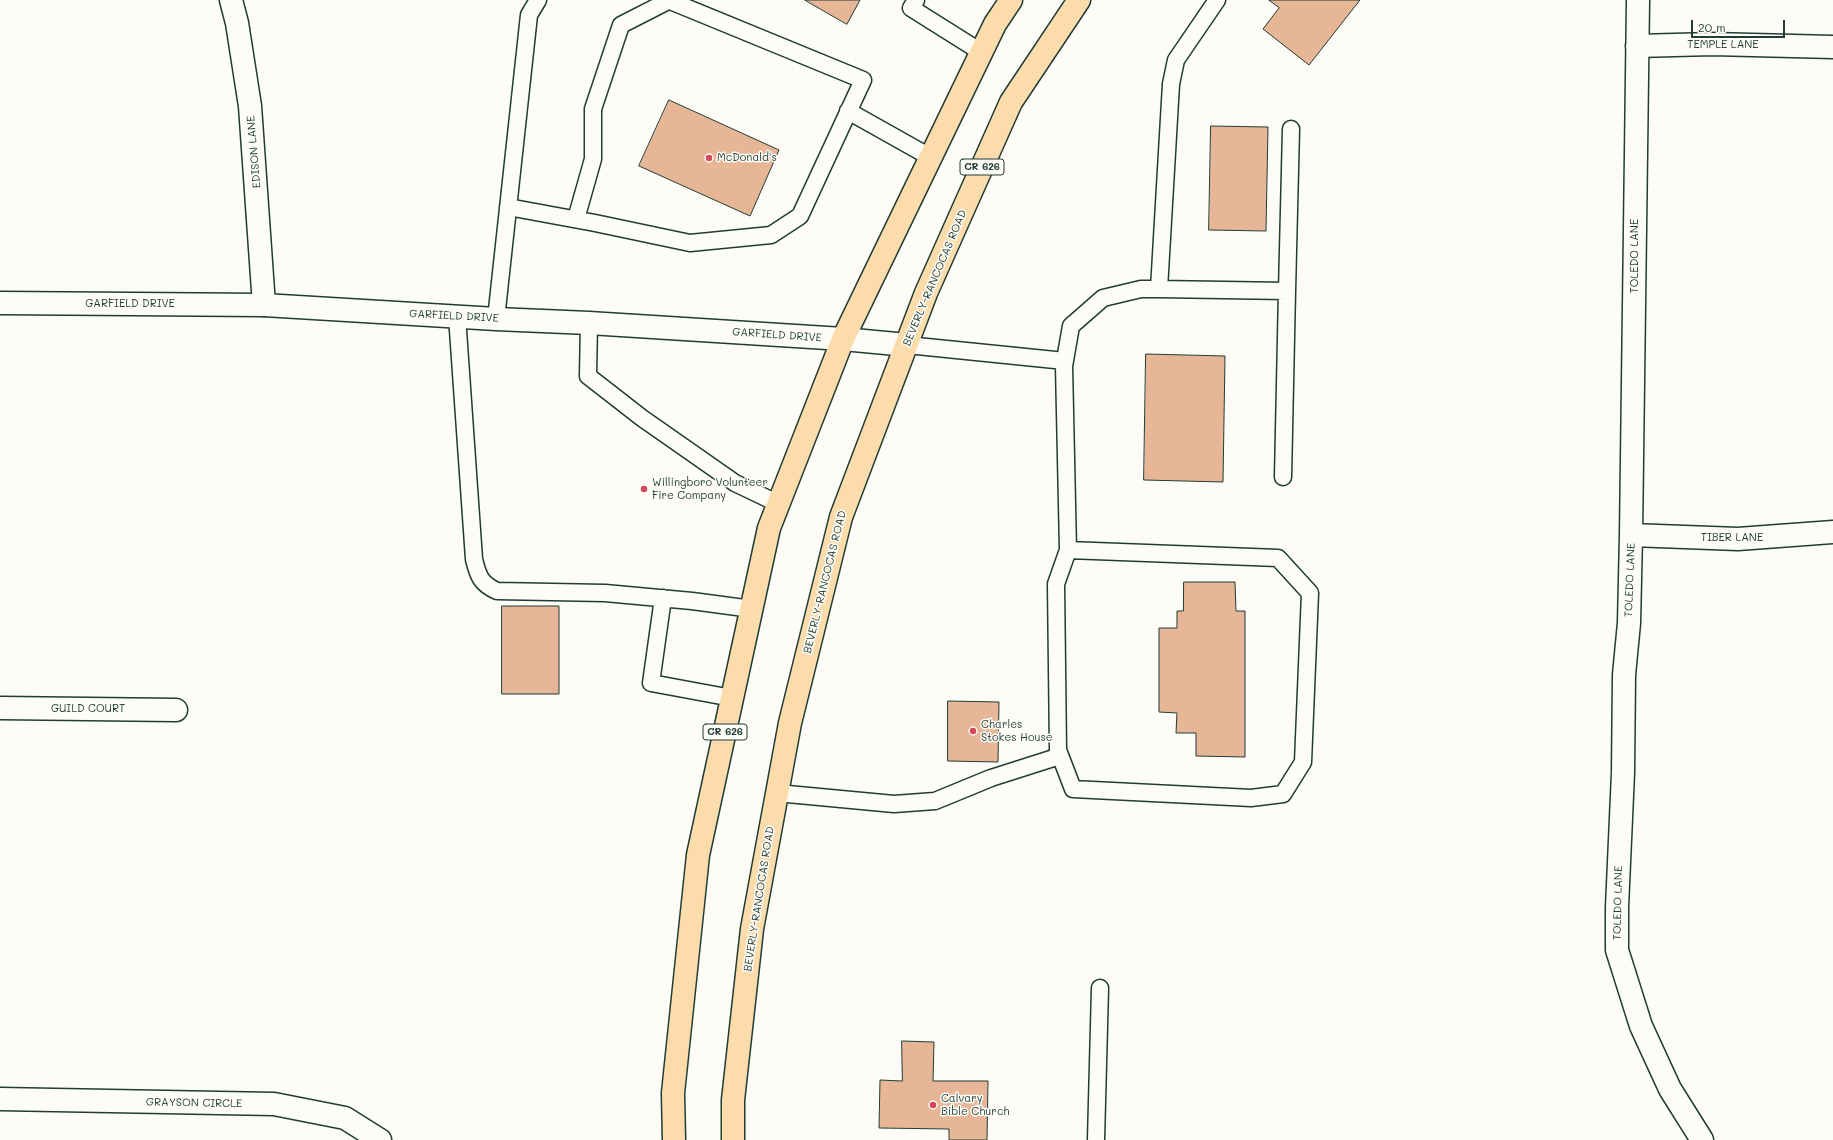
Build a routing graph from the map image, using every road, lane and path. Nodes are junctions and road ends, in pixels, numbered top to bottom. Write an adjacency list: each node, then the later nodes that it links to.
1 (231, 0): 20 (street, EDISON LANE)
2 (538, 0): 15 (lane)
3 (668, 0): 12 (lane); 16 (lane)
4 (916, 0): 11 (lane)
5 (1012, 0): 11 (main road, CR 626)
6 (1079, 0): 25 (main road, BEVERLY-RANCOCAS ROAD / CR 626)
7 (1217, 0): 17 (lane)
8 (1638, 0): 9 (street, TOLEDO LANE)
9 (1637, 46): 10 (street, TEMPLE LANE); 30 (street, TOLEDO LANE)
10 (1833, 47)
11 (981, 52): 14 (main road, CR 626)
12 (848, 111): 14 (lane); 16 (lane)
13 (1291, 129): 18 (lane)
14 (930, 157): 24 (main road, CR 626)
15 (508, 207): 16 (lane); 22 (lane)
16 (576, 219)
17 (1159, 289): 18 (lane); 26 (lane)
18 (1287, 291): 27 (lane)
19 (0, 303): 20 (street, GARFIELD DRIVE)
20 (264, 305): 21 (street, GARFIELD DRIVE)
21 (457, 316): 22 (street, GARFIELD DRIVE); 32 (lane)
22 (496, 319): 23 (street, GARFIELD DRIVE)
23 (589, 322): 24 (street, GARFIELD DRIVE); 28 (lane)
24 (843, 339): 25 (street, GARFIELD DRIVE); 28 (main road, CR 626)
25 (907, 346): 26 (lane); 38 (main road, BEVERLY-RANCOCAS ROAD / CR 626)
26 (1065, 361): 31 (lane)
27 (1283, 478)
28 (779, 504): 33 (main road, CR 626)
29 (1833, 532): 30 (street, TIBER LANE)
30 (1631, 535): 45 (street, TOLEDO LANE)
31 (1068, 550): 37 (lane); 37 (lane)
32 (663, 598): 33 (lane); 34 (lane)
33 (752, 609): 34 (main road, CR 626)
34 (732, 698): 42 (main road, CR 626)
35 (0, 708): 36 (street, GUILD COURT)
36 (176, 710)
37 (1060, 756): 38 (lane)
38 (777, 793): 43 (main road, BEVERLY-RANCOCAS ROAD / CR 626)
39 (1100, 988): 44 (lane)
40 (0, 1099): 41 (street, GRAYSON CIRCLE)
41 (380, 1140)
42 (674, 1140)
43 (733, 1140)
44 (1096, 1140)
45 (1702, 1140)

